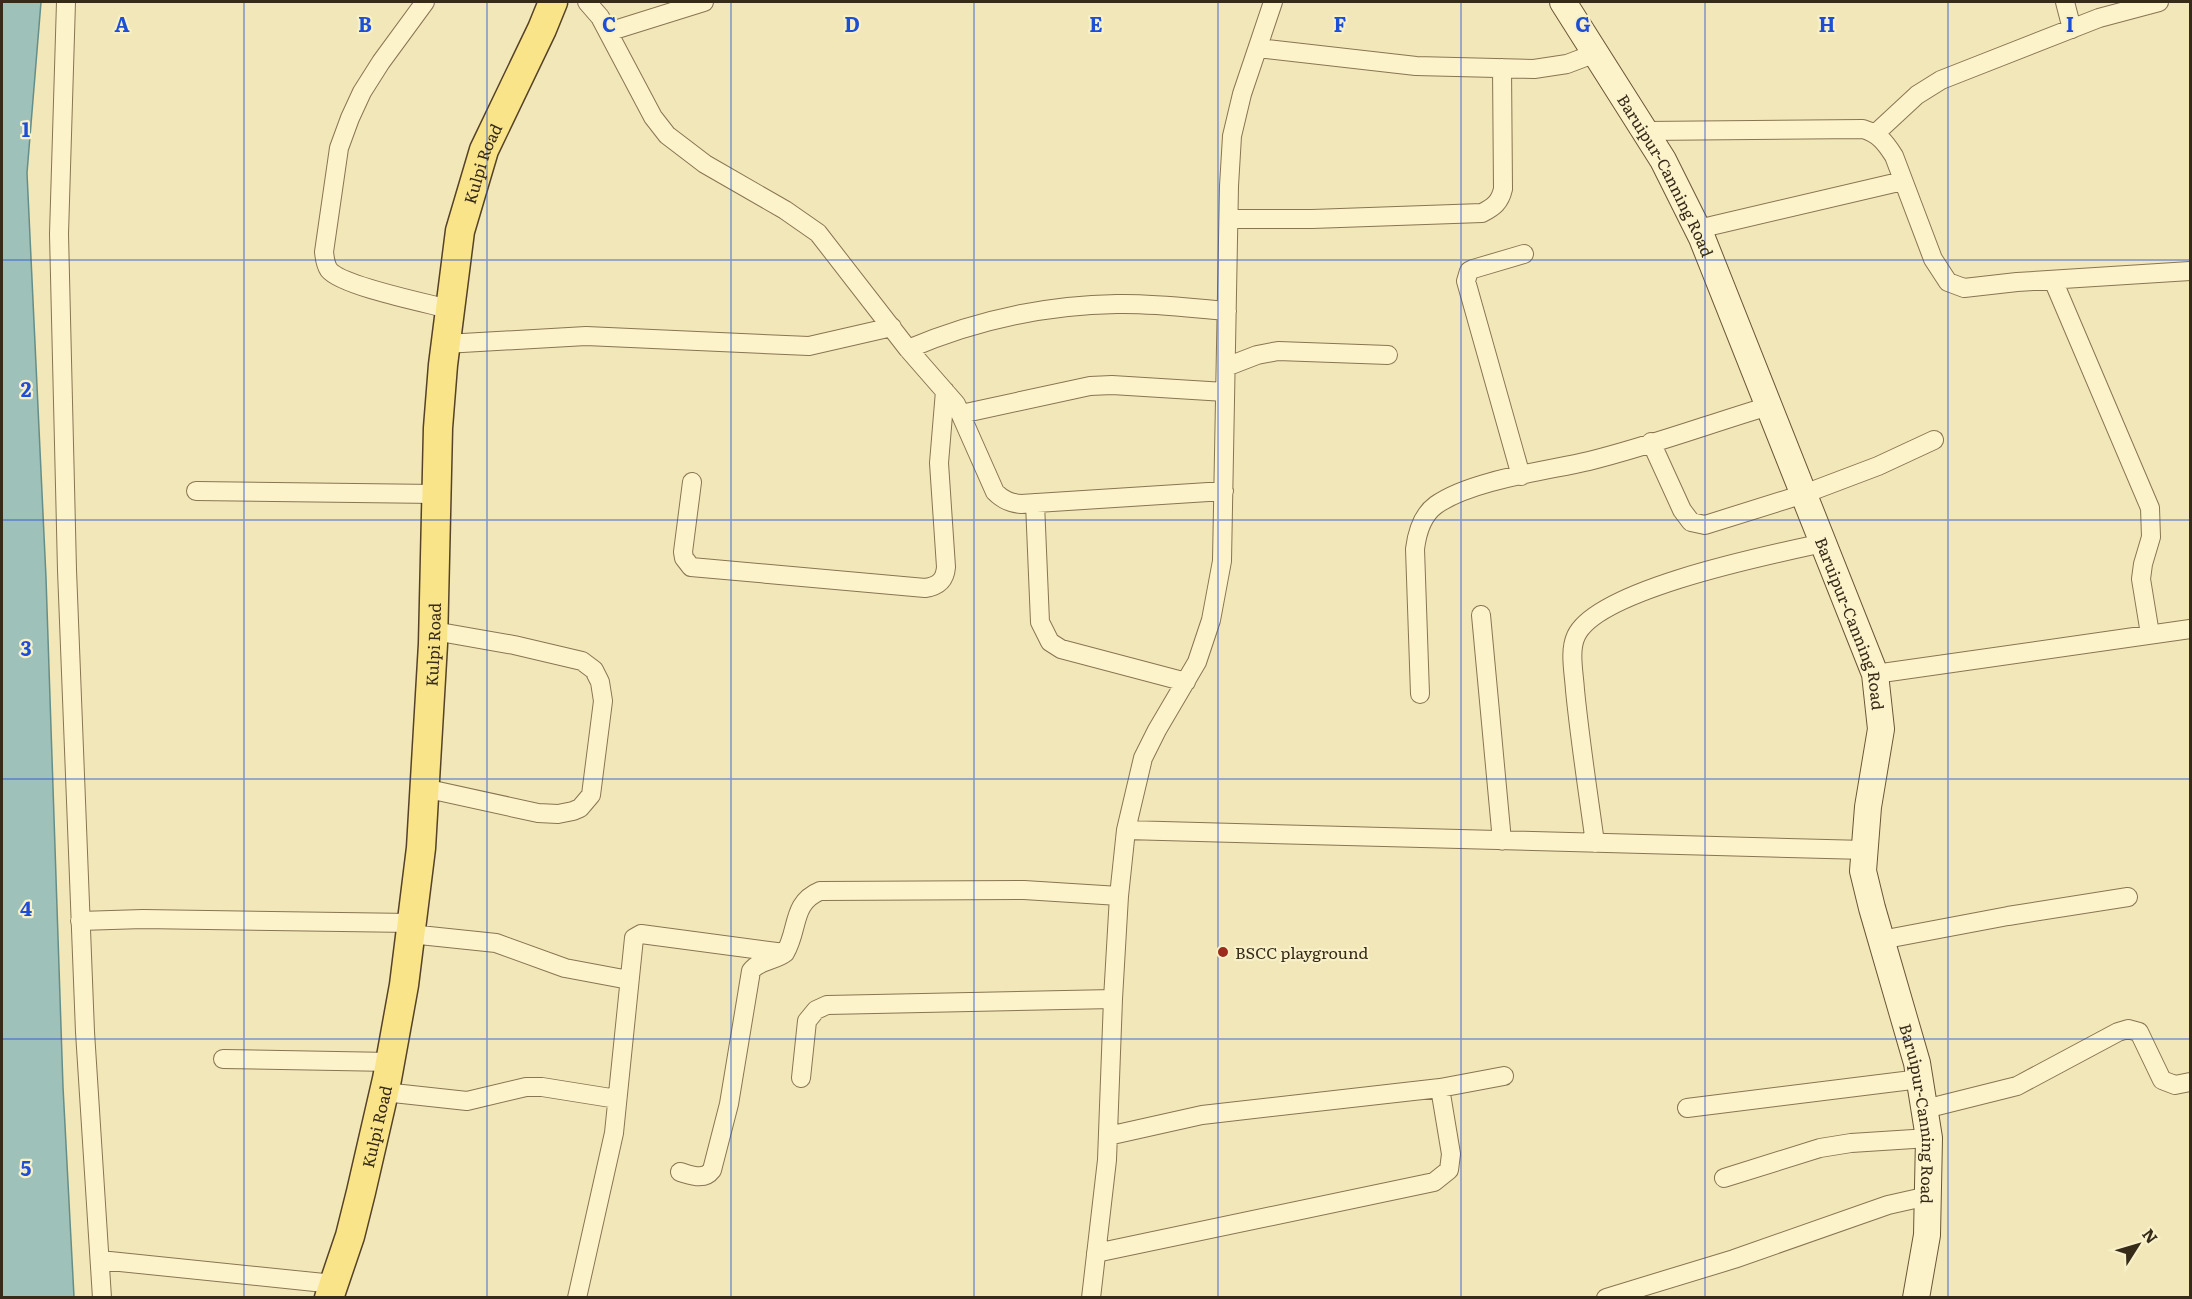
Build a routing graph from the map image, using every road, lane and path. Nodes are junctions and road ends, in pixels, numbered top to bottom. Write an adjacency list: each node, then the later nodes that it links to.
1 (66, 2): 58 (street)
2 (425, 2): 23 (street)
3 (553, 2): 23 (main road, Kulpi Road)
4 (587, 2): 11 (street)
5 (704, 2): 11 (street)
6 (1274, 2): 12 (street)
7 (1563, 2): 13 (main road, Baruipur-Canning Road)
8 (2065, 2): 10 (street)
9 (2159, 2): 10 (street)
10 (2072, 28): 16 (street)
11 (608, 32): 25 (street)
12 (1258, 48): 14 (street); 18 (street)
13 (1596, 53): 14 (street); 15 (main road, Baruipur-Canning Road)
14 (1502, 68): 18 (street)
15 (1645, 132): 16 (street); 19 (main road, Baruipur-Canning Road)
16 (1876, 133): 17 (street)
17 (1903, 181): 19 (street); 22 (street)
18 (1229, 219): 24 (street)
19 (1698, 229): 32 (main road, Baruipur-Canning Road)
20 (1524, 254): 36 (street)
21 (2190, 271): 22 (street)
22 (2053, 280): 47 (street)
23 (449, 309): 26 (main road, Kulpi Road)
24 (1227, 311): 27 (street); 29 (street)
25 (892, 327): 26 (street); 27 (street)
26 (445, 344): 40 (main road, Kulpi Road)
27 (908, 349): 30 (street)
28 (1388, 355): 29 (street)
29 (1226, 367): 31 (street)
30 (945, 391): 33 (street); 37 (street)
31 (1225, 392): 33 (street); 39 (street)
32 (1769, 406): 35 (street); 41 (main road, Baruipur-Canning Road)
33 (961, 414): 42 (street)
34 (1934, 440): 41 (street)
35 (1651, 442): 36 (street); 41 (street)
36 (1521, 476): 50 (street)
37 (692, 482)
38 (196, 491): 40 (street)
39 (1224, 491): 42 (street); 49 (street)
40 (436, 494): 46 (main road, Kulpi Road)
41 (1804, 494): 43 (main road, Baruipur-Canning Road)
42 (1035, 503): 49 (street)
43 (1823, 543): 48 (main road, Baruipur-Canning Road); 54 (street)
44 (1481, 615): 53 (street)
45 (2190, 629): 47 (street)
46 (434, 632): 51 (main road, Kulpi Road); 51 (street)
47 (2150, 634): 48 (street)
48 (1875, 674): 55 (main road, Baruipur-Canning Road)
49 (1186, 682): 52 (street)
50 (1420, 694)
51 (424, 788): 59 (main road, Kulpi Road)
52 (1126, 830): 53 (street); 56 (street)
53 (1502, 841): 54 (street)
54 (1595, 843): 55 (street)
55 (1865, 850): 60 (main road, Baruipur-Canning Road)
56 (1119, 896): 61 (street); 63 (street)
57 (2128, 897): 60 (street)
58 (80, 921): 59 (street); 81 (street)
59 (410, 929): 62 (street); 65 (main road, Kulpi Road)
60 (1881, 940): 68 (main road, Baruipur-Canning Road)
61 (785, 953): 62 (street); 77 (street)
62 (629, 980): 72 (street)
63 (1113, 999): 67 (street); 75 (street)
64 (223, 1059): 65 (street)
65 (391, 1062): 71 (main road, Kulpi Road)
66 (1504, 1076): 70 (street)
67 (801, 1078)
68 (1920, 1079): 73 (street); 74 (main road, Baruipur-Canning Road)
69 (2190, 1082): 74 (street)
70 (1440, 1088): 75 (street); 80 (street)
71 (384, 1092): 72 (street); 82 (main road, Kulpi Road)
72 (617, 1099): 84 (street)
73 (1687, 1108)
74 (1925, 1109): 76 (main road, Baruipur-Canning Road)
75 (1108, 1136): 80 (street)
76 (1929, 1138): 78 (street); 79 (main road, Baruipur-Canning Road)
77 (680, 1172)
78 (1724, 1179)
79 (1928, 1196): 86 (street); 87 (main road, Baruipur-Canning Road)
80 (1096, 1253): 85 (street)
81 (100, 1260): 82 (street); 83 (street)
82 (332, 1291)
83 (102, 1298)
84 (577, 1298)
85 (1091, 1298)
86 (1606, 1298)
87 (1916, 1298)

